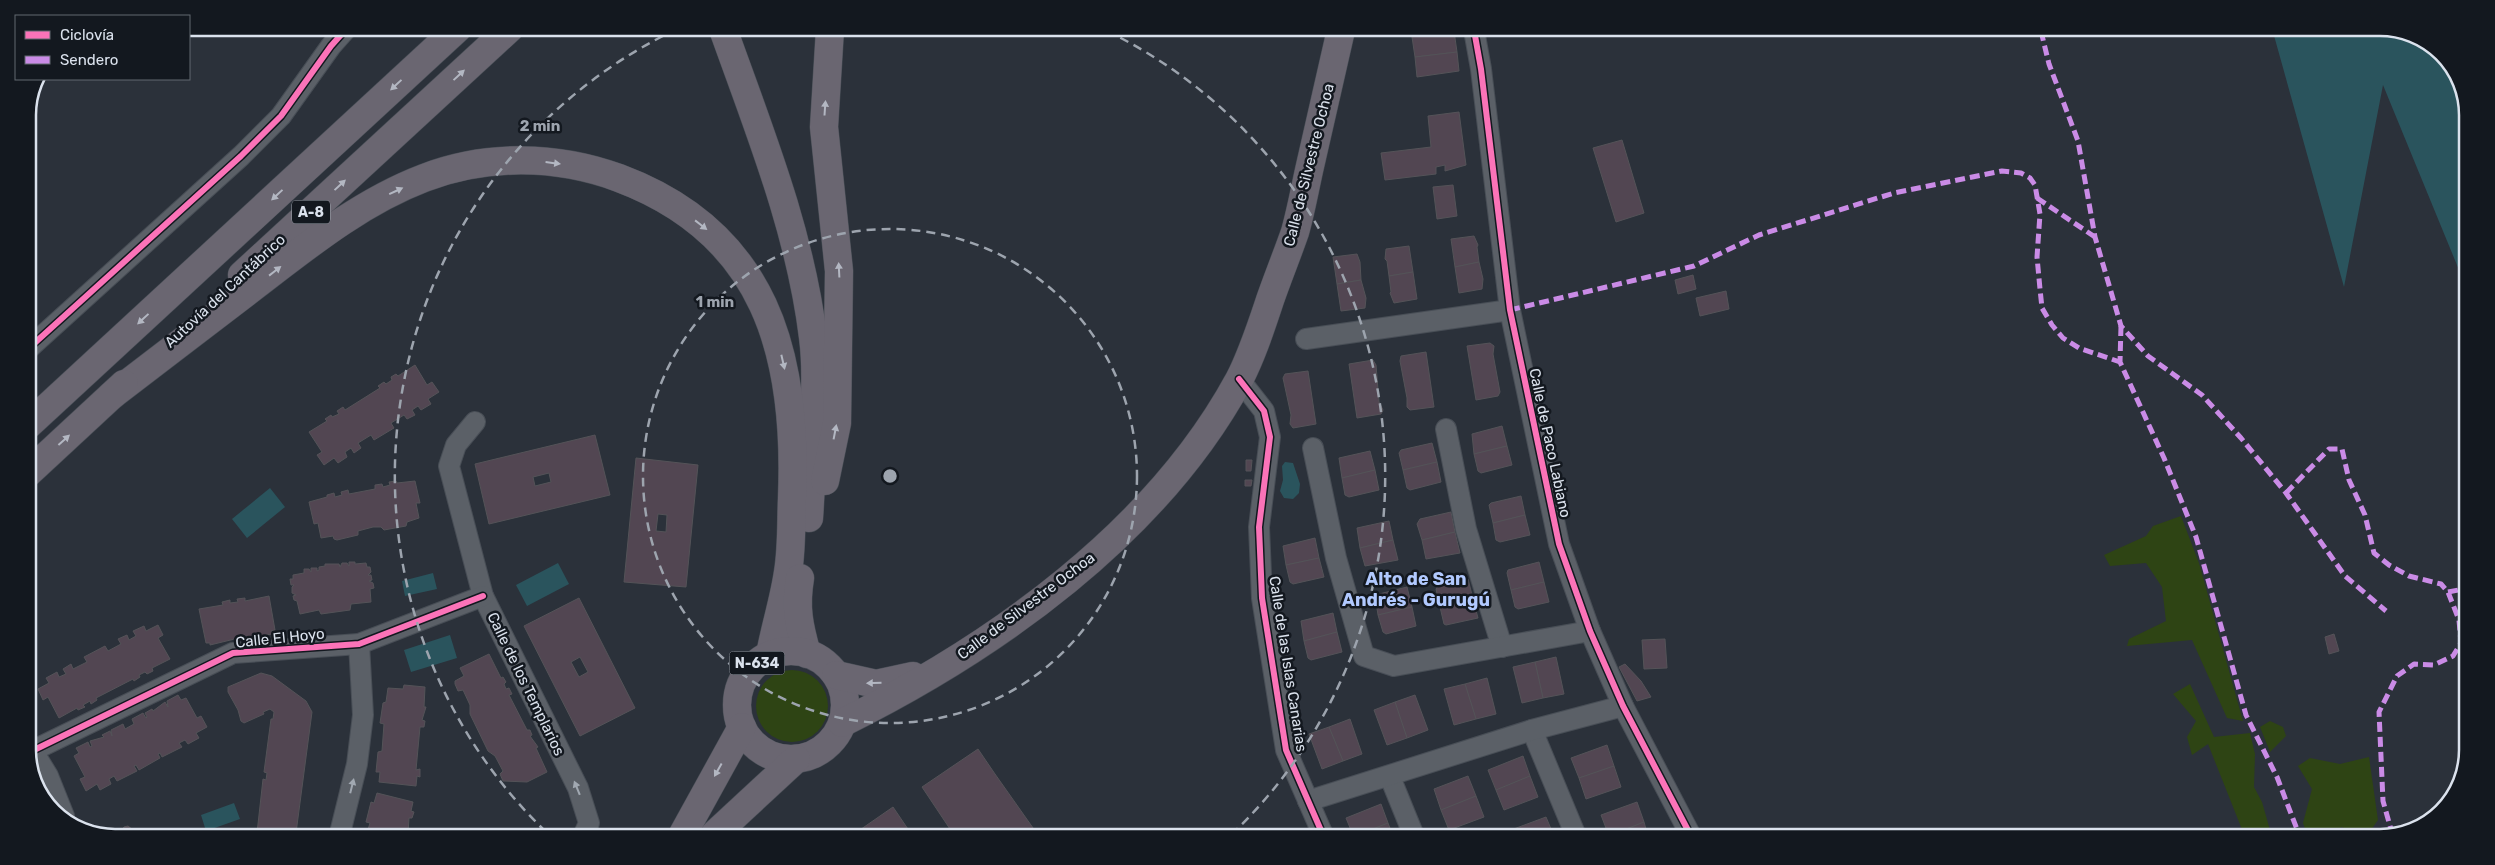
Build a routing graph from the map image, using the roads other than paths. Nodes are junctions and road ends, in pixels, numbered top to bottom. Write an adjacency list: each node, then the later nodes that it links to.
1 (340, 36): 10 (street)
2 (449, 36): 13 (highway, A-8, one-way to 13)
3 (501, 36): 12 (highway, Autovía del Cantábrico / A-8, one-way to 3)
4 (725, 36): 16 (highway)
5 (830, 36): 19 (highway, one-way to 5)
6 (1341, 36): 11 (highway, Calle de Silvestre Ochoa / N-634)
7 (1475, 36): 8 (street, Calle de Paco Labiano)
8 (1510, 310): 9 (street); 22 (street, Calle de Paco Labiano)
9 (1306, 339)
10 (36, 342)
11 (1239, 379): 27 (highway, Calle de Silvestre Ochoa / N-634); 37 (street, Calle de las Islas Canarias)
12 (111, 396): 18 (highway, Autovía del Cantábrico / A-8, one-way to 12); 20 (highway, one-way to 20)
13 (36, 418)
14 (475, 422): 21 (street, Calle de los Templarios)
15 (1446, 429): 24 (street)
16 (813, 440): 19 (highway); 20 (highway)
17 (1314, 448): 24 (street)
18 (36, 466)
19 (808, 530): 25 (highway)
20 (789, 570): 26 (highway)
21 (483, 596): 23 (street, Calle El Hoyo); 40 (street, Calle de los Templarios, one-way to 21)
22 (1590, 631): 24 (street); 29 (street, Calle de Paco Labiano)
23 (358, 644): 33 (street, Calle El Hoyo); 39 (street, one-way to 23)
24 (1502, 647)
25 (807, 654): 26 (highway, N-634); 28 (highway, N-634)
26 (770, 656): 31 (highway, N-634)
27 (938, 670): 28 (highway, N-634, one-way to 28); 30 (highway, N-634)
28 (836, 675): 30 (highway, N-634)
29 (1623, 706): 32 (street); 46 (street, Calle de Paco Labiano)
30 (842, 722): 35 (highway, N-634)
31 (742, 727): 35 (highway, N-634); 41 (highway, one-way to 41)
32 (1532, 730): 36 (street); 45 (street)
33 (36, 744)
34 (36, 757): 38 (street)
35 (796, 759): 42 (highway, N-634)
36 (1390, 777): 37 (street); 44 (street)
37 (1308, 801): 43 (street, Calle de las Islas Canarias)
38 (60, 807)
39 (341, 829)
40 (586, 829)
41 (686, 829)
42 (720, 829)
43 (1320, 829)
44 (1411, 829)
45 (1573, 829)
46 (1687, 829)

